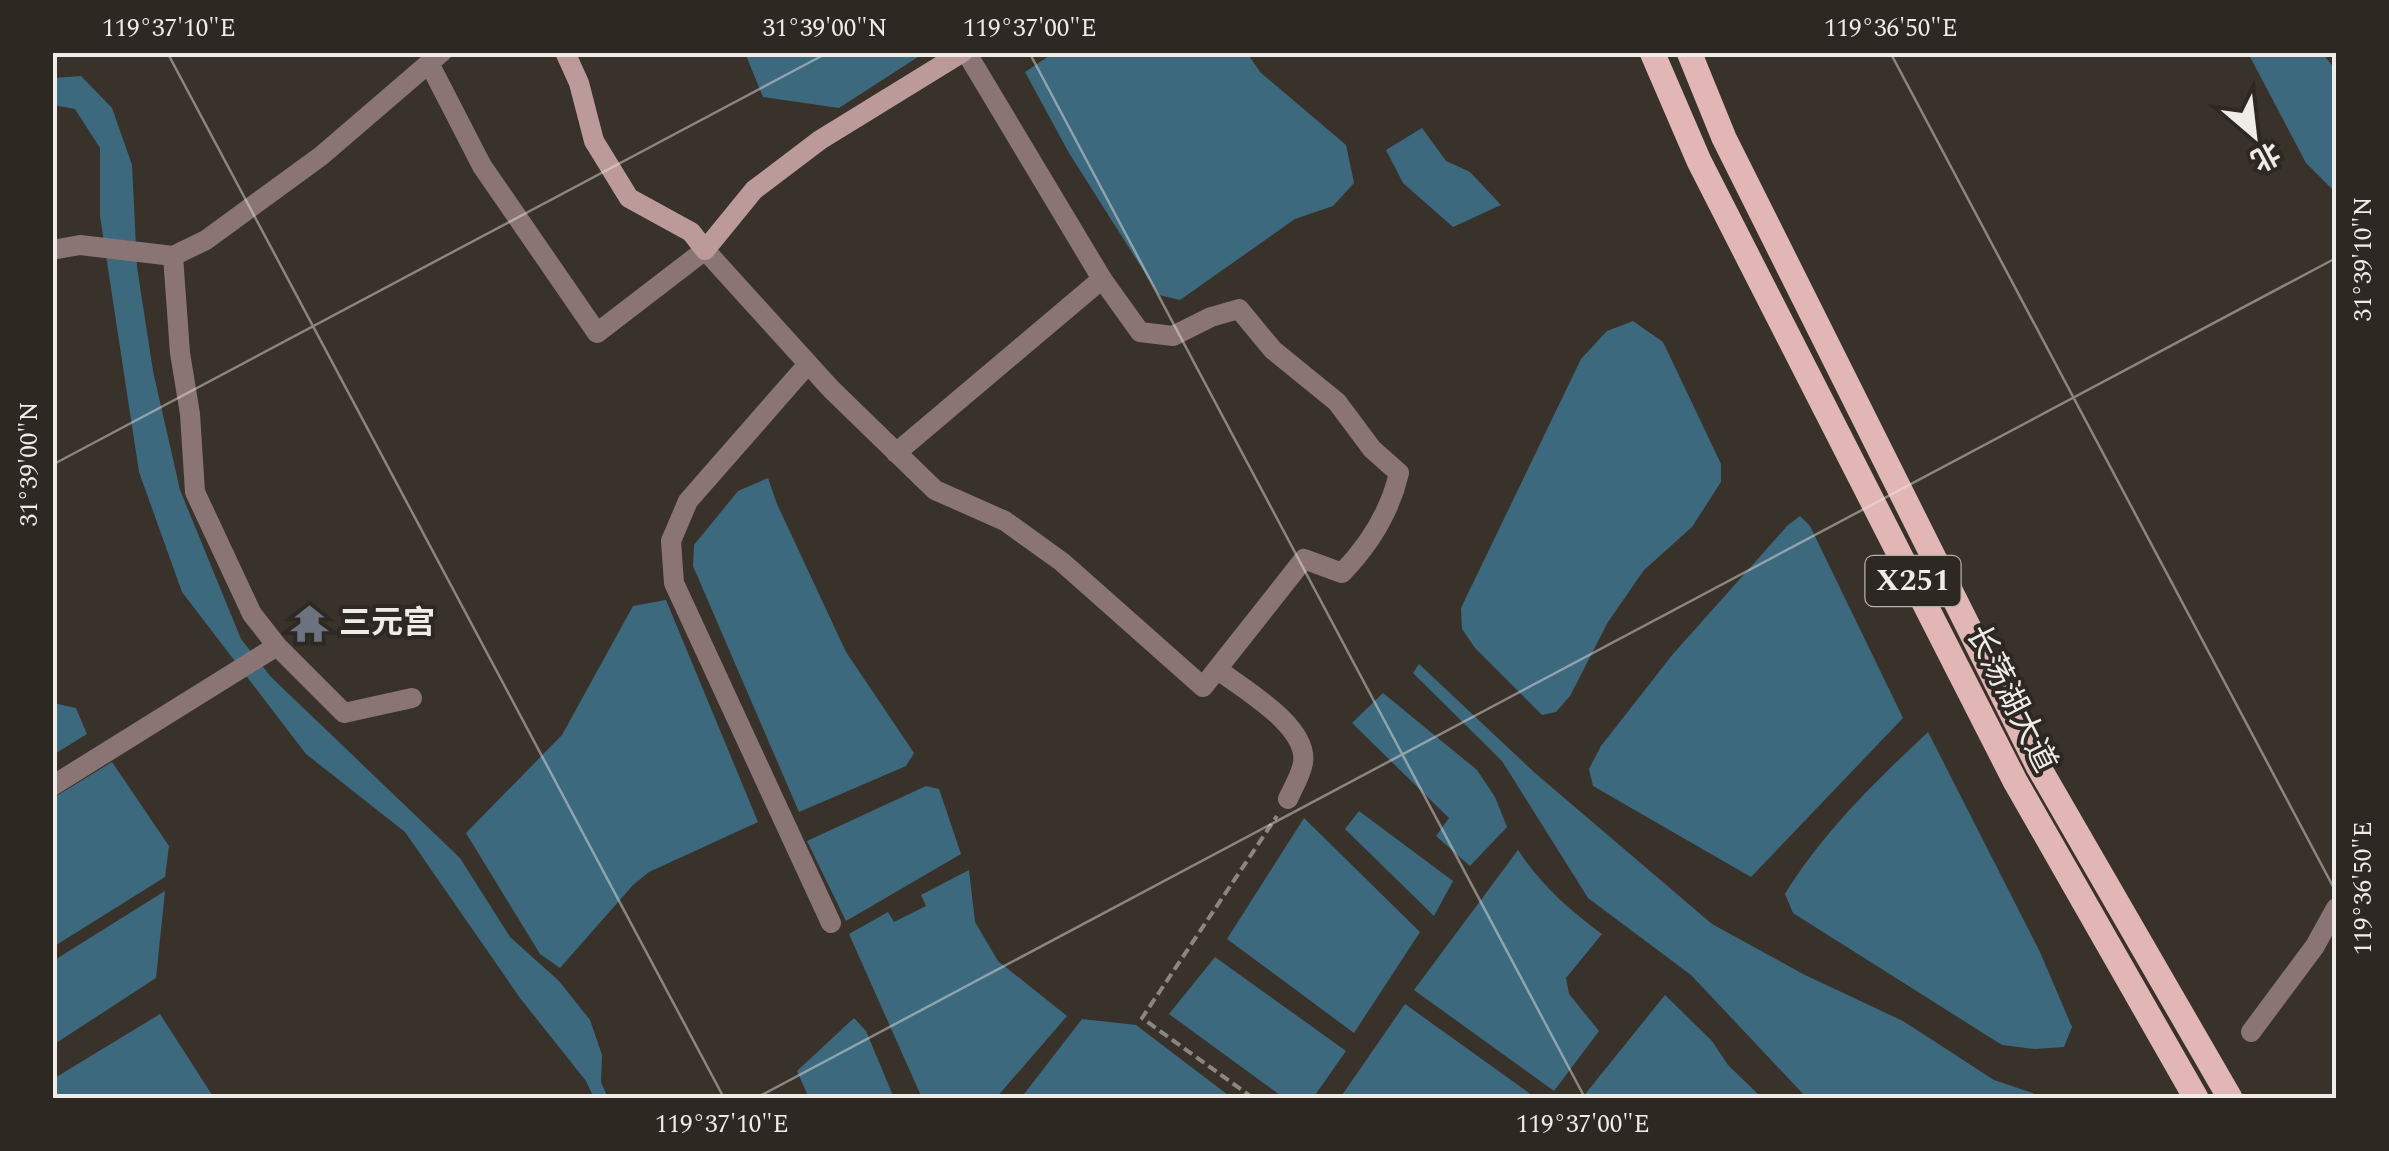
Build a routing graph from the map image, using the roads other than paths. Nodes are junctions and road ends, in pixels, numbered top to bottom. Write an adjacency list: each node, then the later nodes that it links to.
1 (565, 52): 7 (street)
2 (964, 52): 7 (street); 9 (street)
3 (1652, 52): 20 (main road, 长荡湖大道 / X251)
4 (1690, 52): 21 (main road, 长荡湖大道 / X251)
5 (435, 58): 7 (street); 8 (street)
6 (52, 250): 8 (street)
7 (705, 250): 10 (street)
8 (172, 256): 12 (street)
9 (1102, 279): 11 (street); 13 (street)
10 (808, 364): 11 (street); 18 (street)
11 (896, 453): 13 (street)
12 (269, 651): 14 (street); 15 (street)
13 (1217, 669): 16 (street)
14 (412, 698)
15 (52, 786)
16 (1288, 800)
17 (2336, 908): 19 (street)
18 (830, 923)
19 (2250, 1032)
20 (2196, 1098)
21 (2230, 1098)

